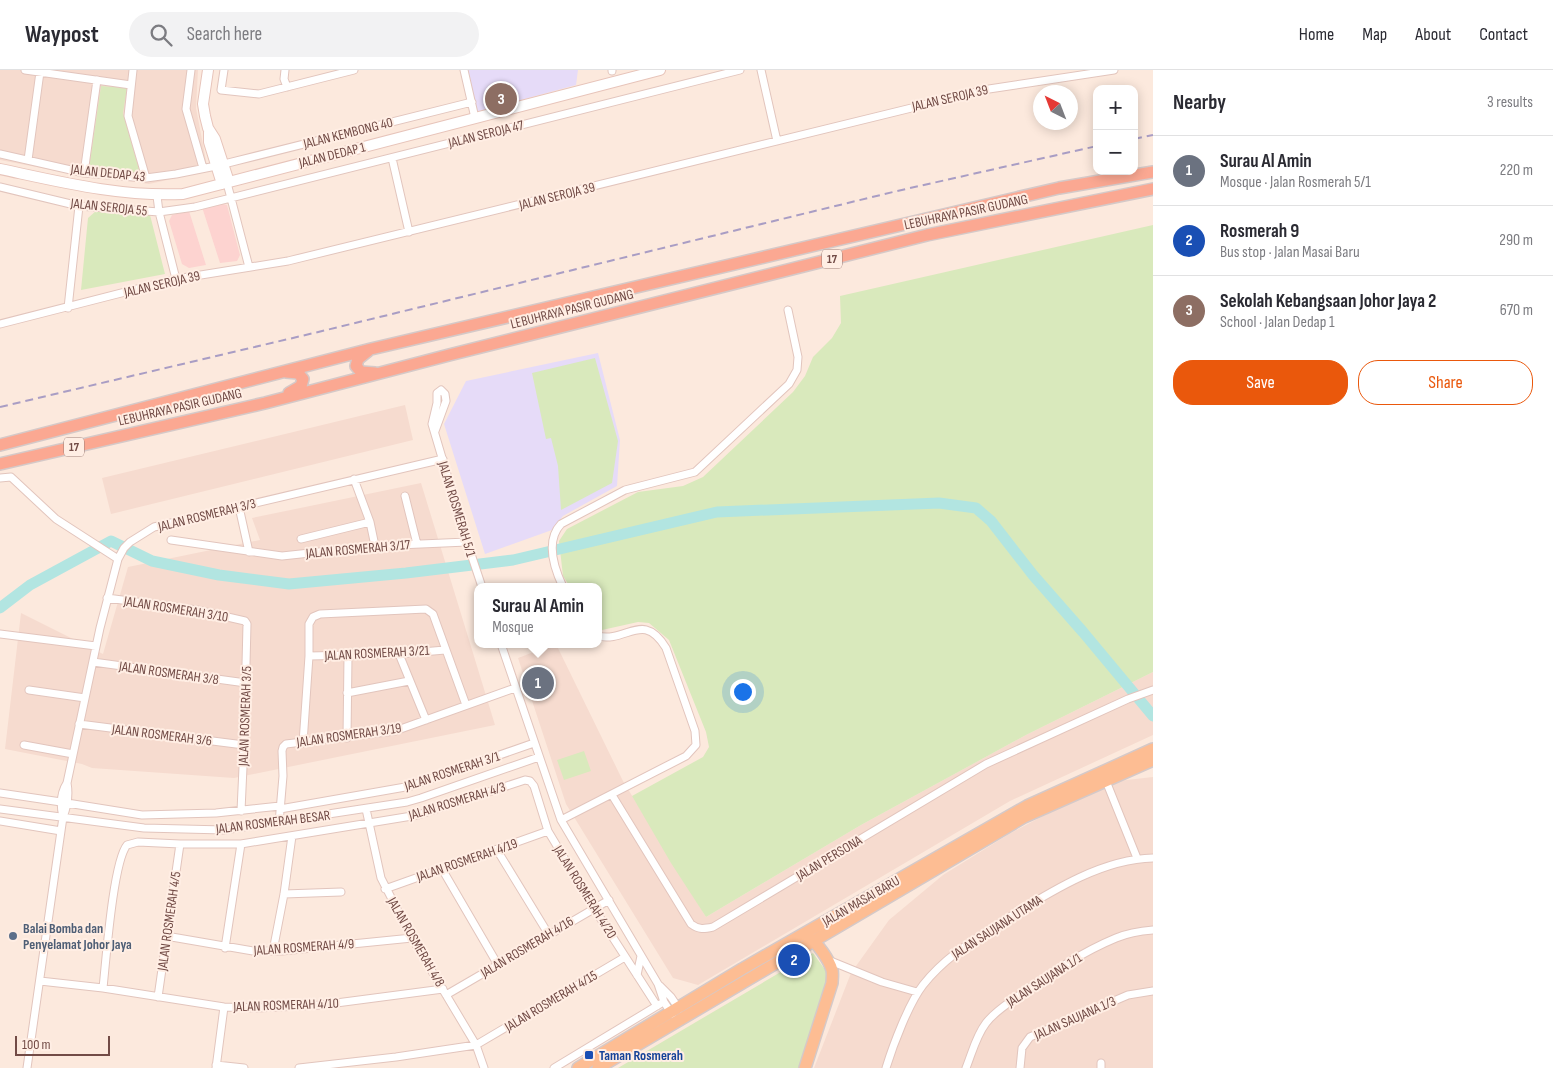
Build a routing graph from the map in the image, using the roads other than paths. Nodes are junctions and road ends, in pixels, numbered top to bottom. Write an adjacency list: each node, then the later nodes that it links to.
1 (24, 70): 13 (street)
2 (133, 70): 15 (street)
3 (191, 70): 24 (street)
4 (208, 70): 23 (main road)
5 (224, 70): 16 (street)
6 (285, 70): 16 (street)
7 (354, 70): 16 (street)
8 (464, 70): 17 (street)
9 (660, 70): 18 (main road, JALAN DEDAP 1)
10 (740, 70): 21 (street, JALAN SEROJA 47)
11 (761, 70): 19 (street)
12 (1114, 70): 19 (street, JALAN SEROJA 39)
13 (40, 72): 14 (street); 22 (street)
14 (97, 80): 15 (street); 27 (street)
15 (131, 85): 28 (street)
16 (287, 87)
17 (472, 102): 18 (street); 23 (street, JALAN KEMBONG 40)
18 (475, 118): 29 (main road, JALAN DEDAP 1)
19 (777, 141): 37 (street, JALAN SEROJA 39)
20 (0, 154): 22 (street, JALAN DEDAP 43)
21 (392, 158): 34 (street, JALAN SEROJA 47); 37 (street)
22 (28, 160): 27 (street, JALAN DEDAP 43)
23 (220, 165): 24 (street, JALAN DEDAP 43); 29 (main road)
24 (203, 168): 28 (street, JALAN DEDAP 43)
25 (0, 169): 33 (main road, JALAN DEDAP 1)
26 (1153, 172): 43 (highway, LEBUHRAYA PASIR GUDANG / 17)
27 (84, 173): 28 (street, JALAN DEDAP 43)
28 (146, 178)
29 (226, 183): 33 (main road, JALAN DEDAP 1); 34 (street)
30 (0, 187): 32 (street); 35 (street, JALAN SEROJA 55)
31 (1153, 189): 45 (highway, LEBUHRAYA PASIR GUDANG / 17)
32 (0, 194)
33 (157, 196): 36 (street)
34 (231, 199): 36 (street, JALAN SEROJA 55); 38 (street)
35 (79, 206): 36 (street, JALAN SEROJA 55); 40 (street)
36 (159, 212): 39 (street)
37 (409, 232): 38 (street, JALAN SEROJA 39)
38 (249, 266): 39 (street, JALAN SEROJA 39)
39 (176, 279): 40 (street, JALAN SEROJA 39)
40 (68, 308): 42 (street, JALAN SEROJA 39)
41 (788, 310): 64 (street)
42 (0, 324)
43 (371, 349): 44 (highway, LEBUHRAYA PASIR GUDANG / 17); 45 (highway)
44 (278, 372): 46 (highway); 48 (highway, LEBUHRAYA PASIR GUDANG / 17)
45 (384, 373): 46 (highway, LEBUHRAYA PASIR GUDANG / 17)
46 (265, 403): 50 (highway, LEBUHRAYA PASIR GUDANG / 17)
47 (435, 431): 47 (street, JALAN ROSMERAH 5/1); 49 (street, JALAN ROSMERAH 5/1)
48 (0, 445)
49 (443, 459): 52 (street, JALAN ROSMERAH 3/3); 58 (street, JALAN ROSMERAH 5/1)
50 (0, 464)
51 (0, 478): 62 (street)
52 (354, 479): 54 (street, JALAN ROSMERAH 3/3); 55 (street)
53 (405, 496): 59 (street)
54 (239, 507): 61 (street); 62 (street, JALAN ROSMERAH 3/3)
55 (370, 522): 56 (street); 60 (street)
56 (301, 539)
57 (171, 540): 61 (street, JALAN ROSMERAH 3/17)
58 (467, 542): 59 (street, JALAN ROSMERAH 3/17); 63 (street, JALAN ROSMERAH 5/1)
59 (417, 544): 60 (street, JALAN ROSMERAH 3/17)
60 (376, 546): 61 (street, JALAN ROSMERAH 3/17)
61 (249, 552)
62 (118, 559): 65 (street, JALAN ROSMERAH 3/3)
63 (480, 583)
64 (561, 583)
65 (107, 598): 66 (street, JALAN ROSMERAH 3/10); 69 (street, JALAN ROSMERAH 3/3)
66 (246, 621): 77 (street, JALAN ROSMERAH 3/5)
67 (0, 634): 69 (street)
68 (602, 636): 98 (street)
69 (96, 646): 75 (street, JALAN ROSMERAH 3/3)
70 (502, 648): 78 (street)
71 (445, 650): 72 (street, JALAN ROSMERAH 3/21); 73 (street); 83 (street)
72 (399, 654): 74 (street, JALAN ROSMERAH 3/21); 76 (street)
73 (309, 656): 74 (street, JALAN ROSMERAH 3/21); 87 (street)
74 (348, 656): 81 (street)
75 (93, 662): 77 (street, JALAN ROSMERAH 3/8); 82 (street, JALAN ROSMERAH 3/3)
76 (409, 681): 81 (street); 84 (street)
77 (246, 683): 90 (street, JALAN ROSMERAH 3/5)
78 (515, 688): 83 (street, JALAN ROSMERAH 3/19); 88 (street)
79 (29, 690): 82 (street)
80 (1153, 690): 98 (street, JALAN PERSONA)
81 (347, 693): 86 (street)
82 (85, 698): 85 (street, JALAN ROSMERAH 3/3)
83 (466, 705): 84 (street, JALAN ROSMERAH 3/19)
84 (426, 720): 86 (street, JALAN ROSMERAH 3/19)
85 (79, 724): 90 (street, JALAN ROSMERAH 3/6); 92 (street, JALAN ROSMERAH 3/3)
86 (347, 738): 87 (street, JALAN ROSMERAH 3/19)
87 (303, 743): 100 (street, JALAN ROSMERAH 3/19)
88 (534, 743): 93 (street); 100 (street, JALAN ROSMERAH 3/1)
89 (24, 745): 92 (street)
90 (244, 745): 103 (street, JALAN ROSMERAH 3/5)
91 (1153, 749): 127 (main road, JALAN MASAI BARU)
92 (73, 754): 99 (street, JALAN ROSMERAH 3/3)
93 (539, 757): 101 (street, JALAN ROSMERAH BESAR); 105 (street)
94 (1153, 760): 96 (main road, JALAN MASAI BARU)
95 (520, 781): 108 (street, JALAN ROSMERAH 4/3); 109 (street, JALAN ROSMERAH 4/20)
96 (1106, 781): 115 (street); 128 (main road, JALAN MASAI BARU)
97 (0, 793): 99 (street, JALAN ROSMERAH 3/1)
98 (612, 795): 105 (street)
99 (64, 802): 103 (street, JALAN ROSMERAH 3/1); 104 (street, JALAN ROSMERAH 3/3)
100 (280, 808): 103 (street, JALAN ROSMERAH 3/1); 107 (street, JALAN ROSMERAH 3/19)
101 (366, 808): 107 (street, JALAN ROSMERAH BESAR); 108 (street, JALAN ROSMERAH 4/8)
102 (0, 809): 104 (street, JALAN ROSMERAH BESAR)
103 (241, 811)
104 (63, 817): 107 (street, JALAN ROSMERAH BESAR); 110 (street, JALAN ROSMERAH 3/3)
105 (561, 820): 121 (street)
106 (0, 821): 110 (street)
107 (279, 823)
108 (369, 823): 111 (street, JALAN ROSMERAH 4/3); 118 (street, JALAN ROSMERAH 4/8)
109 (548, 831): 114 (street, JALAN ROSMERAH 4/19); 122 (street, JALAN ROSMERAH 4/20)
110 (61, 832): 136 (street, JALAN ROSMERAH 3/3)
111 (292, 836): 113 (street, JALAN ROSMERAH 4/3); 120 (street)
112 (180, 844): 113 (street, JALAN ROSMERAH 4/3); 125 (street, JALAN ROSMERAH 4/5); 138 (street, JALAN ROSMERAH 4/3)
113 (241, 844): 129 (street)
114 (497, 850): 117 (street, JALAN ROSMERAH 4/19); 124 (street)
115 (1137, 858): 116 (street, JALAN SAUJANA UTAMA); 141 (street, JALAN SAUJANA UTAMA)
116 (1153, 858)
117 (442, 869): 118 (street, JALAN ROSMERAH 4/19); 134 (street)
118 (385, 889): 126 (street, JALAN ROSMERAH 4/8)
119 (341, 892): 120 (street)
120 (284, 894): 130 (street)
121 (608, 900): 122 (street, JALAN ROSMERAH 4/16); 131 (street)
122 (594, 908): 124 (street, JALAN ROSMERAH 4/16); 132 (street, JALAN ROSMERAH 4/20)
123 (1153, 930): 157 (street, JALAN SAUJANA 1/1)
124 (549, 935): 134 (street, JALAN ROSMERAH 4/16)
125 (166, 936): 129 (street, JALAN ROSMERAH 4/9); 142 (street, JALAN ROSMERAH 4/5)
126 (412, 938): 130 (street, JALAN ROSMERAH 4/9); 140 (street, JALAN ROSMERAH 4/8)
127 (796, 938): 128 (main road); 145 (main road, JALAN MASAI BARU)
128 (813, 941): 133 (main road); 145 (main road, JALAN MASAI BARU)
129 (225, 948): 130 (street, JALAN ROSMERAH 4/9)
130 (273, 951)
131 (641, 956): 135 (street); 137 (street)
132 (625, 957): 135 (street, JALAN ROSMERAH 4/20); 146 (street, JALAN ROSMERAH 4/15)
133 (828, 960): 141 (street); 155 (main road)
134 (498, 965): 140 (street, JALAN ROSMERAH 4/16)
135 (637, 975): 143 (street, JALAN ROSMERAH 4/20)
136 (40, 982): 138 (street, JALAN ROSMERAH 4/10); 148 (street, JALAN ROSMERAH 3/3)
137 (658, 984): 145 (street); 145 (street)
138 (103, 988): 142 (street, JALAN ROSMERAH 4/10)
139 (1153, 991): 158 (street, JALAN SAUJANA 1/3)
140 (444, 992): 144 (street, JALAN ROSMERAH 4/10); 146 (street, JALAN ROSMERAH 4/8)
141 (917, 992): 156 (street, JALAN SAUJANA UTAMA)
142 (158, 997): 144 (street, JALAN ROSMERAH 4/10)
143 (657, 1006): 145 (street); 152 (street)
144 (224, 1007): 147 (street)
145 (675, 1012): 153 (main road, JALAN MASAI BARU); 154 (main road, JALAN MASAI BARU)
146 (476, 1045): 150 (street); 151 (street, JALAN ROSMERAH 4/8)
147 (216, 1066): 149 (street)
148 (27, 1068)
149 (244, 1068)
150 (299, 1068)
151 (484, 1068)
152 (554, 1068)
153 (578, 1068)
154 (598, 1068)
155 (805, 1068)
156 (886, 1068)
157 (966, 1068)
158 (1020, 1068)

